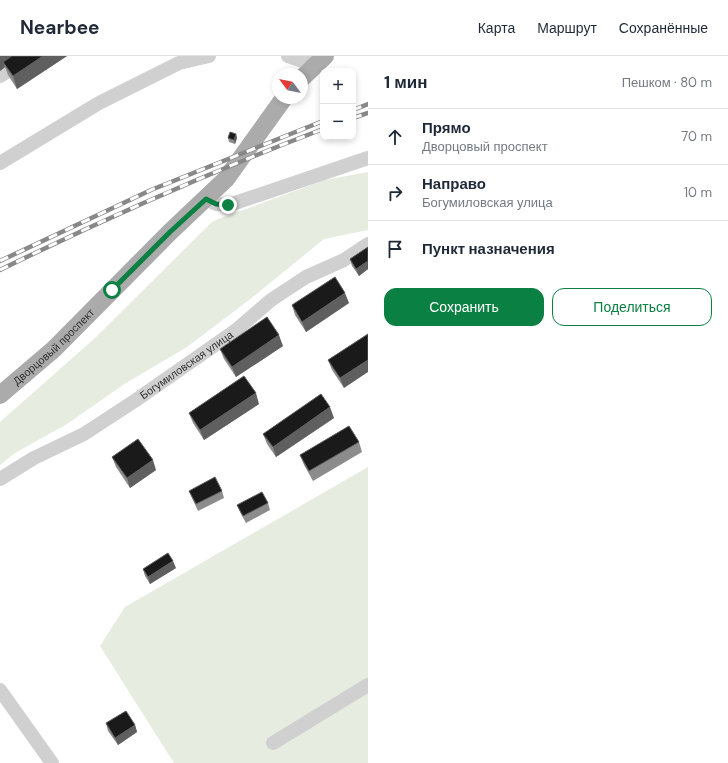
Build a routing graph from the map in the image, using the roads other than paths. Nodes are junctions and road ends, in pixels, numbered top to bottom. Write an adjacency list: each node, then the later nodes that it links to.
1 (31, 56): 6 (street)
2 (209, 56): 9 (street)
3 (288, 56): 4 (street)
4 (320, 61): 5 (main road)
5 (308, 72)
6 (0, 76)
7 (279, 104): 10 (main road, Дворцовый проспект)
8 (368, 158): 10 (street)
9 (0, 163)
10 (206, 199): 12 (main road, Дворцовый проспект)
11 (368, 244): 13 (street, Богумиловская улица)
12 (0, 395)
13 (0, 479)
14 (368, 685): 16 (street)
15 (0, 690): 17 (street)
16 (273, 743)
17 (52, 763)

